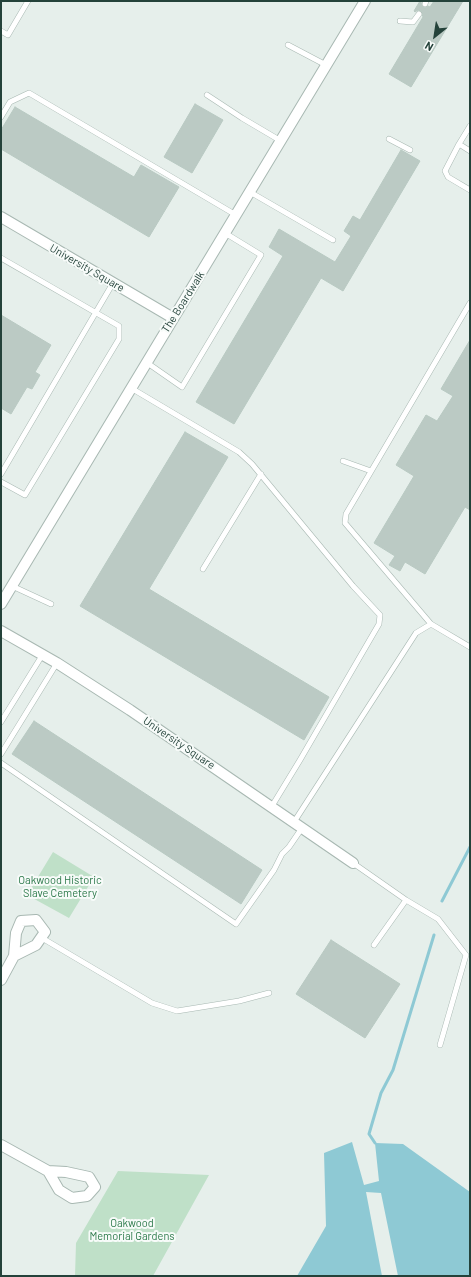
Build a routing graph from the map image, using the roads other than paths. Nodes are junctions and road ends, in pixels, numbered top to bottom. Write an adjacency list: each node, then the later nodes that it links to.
1 (28, 1): 5 (lane)
2 (365, 1): 7 (street, The Boardwalk)
3 (419, 14): 4 (lane)
4 (400, 21)
5 (1, 31)
6 (288, 45): 7 (lane)
7 (326, 65): 12 (street, The Boardwalk)
8 (207, 94): 12 (lane)
9 (1, 117): 18 (lane)
10 (470, 126): 13 (lane)
11 (389, 139): 14 (lane)
12 (281, 141): 17 (street, The Boardwalk)
13 (459, 144): 15 (lane); 16 (lane)
14 (410, 150)
15 (470, 151)
16 (470, 190)
17 (250, 192): 18 (street, The Boardwalk); 21 (lane)
18 (236, 215): 20 (street, The Boardwalk)
19 (1, 217): 23 (street, University Square)
20 (225, 233): 26 (street, The Boardwalk); 27 (lane)
21 (333, 240)
22 (1, 258): 25 (lane)
23 (113, 283): 25 (lane); 26 (street, University Square)
24 (470, 303): 30 (lane)
25 (96, 311): 31 (lane); 33 (lane)
26 (173, 318): 27 (street, The Boardwalk)
27 (146, 362): 28 (street, The Boardwalk)
28 (131, 388): 32 (lane); 35 (street, The Boardwalk)
29 (343, 461): 30 (lane)
30 (371, 471): 38 (lane)
31 (1, 474)
32 (261, 474): 34 (lane); 46 (lane)
33 (1, 482)
34 (203, 569)
35 (12, 586): 36 (street, The Boardwalk); 37 (lane)
36 (1, 604)
37 (50, 604)
38 (431, 624): 40 (lane); 47 (lane)
39 (1, 631): 41 (street, University Square)
40 (470, 647)
41 (43, 654): 42 (street, University Square); 43 (lane)
42 (56, 663): 44 (lane); 46 (street, University Square)
43 (1, 722)
44 (1, 754)
45 (1, 763): 47 (lane)
46 (272, 806): 47 (street, University Square)
47 (298, 825): 48 (street, University Square)
48 (353, 863): 49 (lane)
49 (406, 900): 51 (lane); 55 (lane)
50 (42, 938): 52 (street); 52 (street); 54 (lane)
51 (374, 945)
52 (14, 956): 53 (street)
53 (1, 980)
54 (270, 993)
55 (440, 1045)
56 (1, 1145): 57 (street)
57 (48, 1171)

